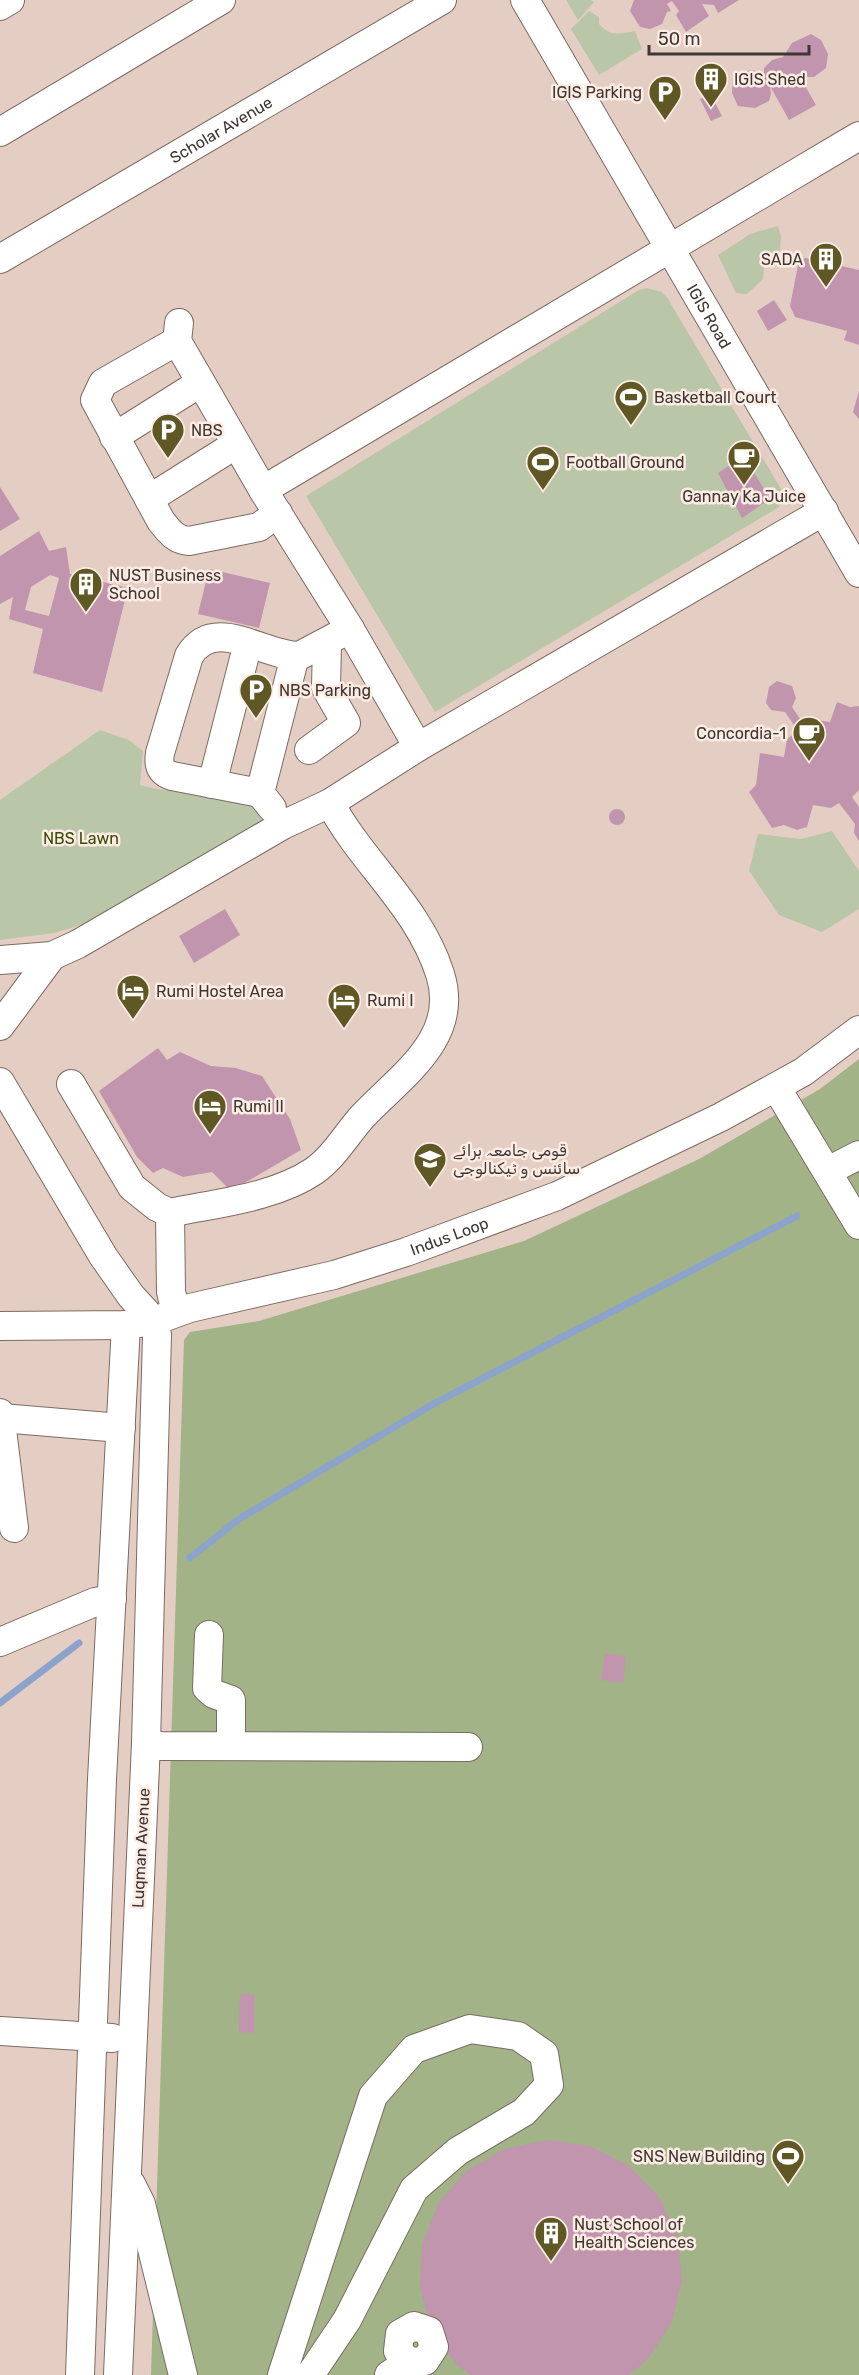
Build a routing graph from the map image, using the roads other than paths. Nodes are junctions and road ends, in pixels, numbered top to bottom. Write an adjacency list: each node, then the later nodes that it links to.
1 (10, 0): 5 (street)
2 (221, 0): 6 (street)
3 (442, 0): 9 (street, Scholar Avenue)
4 (525, 0): 8 (street, IGIS Road)
5 (0, 6)
6 (0, 132)
7 (859, 136): 8 (street)
8 (669, 251): 14 (street); 15 (street, IGIS Road)
9 (0, 259)
10 (200, 383): 11 (street); 11 (street); 12 (street)
11 (114, 438): 13 (street)
12 (235, 445): 13 (street); 14 (street)
13 (149, 500): 14 (street)
14 (271, 502): 17 (street)
15 (824, 511): 16 (street, IGIS Road); 20 (street)
16 (858, 569)
17 (339, 636): 19 (street); 20 (street); 21 (street)
18 (248, 643): 19 (street); 22 (street); 22 (street)
19 (295, 656): 23 (street)
20 (418, 747): 24 (street)
21 (309, 750)
22 (212, 784): 23 (street)
23 (260, 793): 25 (street)
24 (330, 803): 25 (street); 35 (street)
25 (283, 825): 26 (street)
26 (52, 956): 27 (street); 28 (street)
27 (0, 960)
28 (0, 1026)
29 (859, 1029): 32 (street, Indus Loop)
30 (0, 1082): 37 (street)
31 (71, 1084): 35 (street)
32 (776, 1087): 34 (street); 37 (street, Indus Loop)
33 (859, 1155): 34 (street)
34 (828, 1171): 36 (street)
35 (170, 1213): 37 (street)
36 (859, 1225)
37 (152, 1320): 38 (street, Indus Loop); 41 (street); 46 (street, Luqman Avenue)
38 (0, 1326)
39 (0, 1413): 40 (street)
40 (1, 1418): 41 (street); 42 (street)
41 (121, 1428): 43 (street)
42 (14, 1528)
43 (112, 1599): 45 (street); 50 (street)
44 (210, 1635): 47 (street)
45 (0, 1642)
46 (146, 1743): 47 (street); 51 (street, Luqman Avenue)
47 (231, 1744): 48 (street)
48 (468, 1747)
49 (0, 2031): 50 (street)
50 (92, 2036): 51 (street); 53 (street)
51 (131, 2039): 52 (street, Luqman Avenue)
52 (126, 2175): 54 (street, Luqman Avenue); 55 (street)
53 (80, 2375)
54 (118, 2375)
55 (183, 2375)
56 (282, 2375): 57 (street)
57 (310, 2375)

